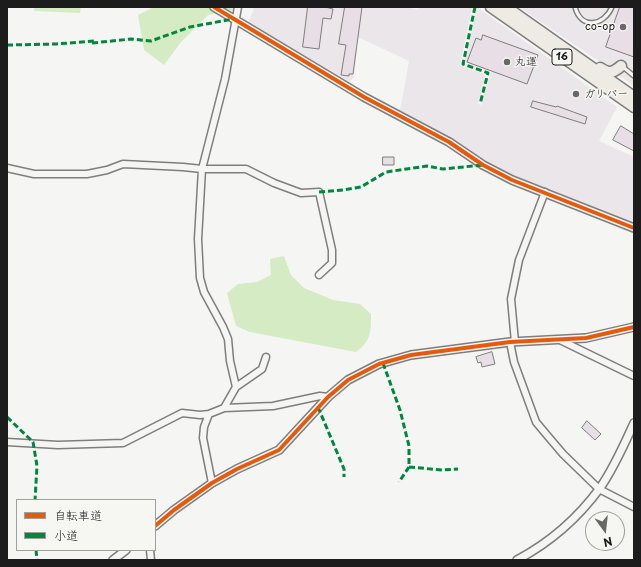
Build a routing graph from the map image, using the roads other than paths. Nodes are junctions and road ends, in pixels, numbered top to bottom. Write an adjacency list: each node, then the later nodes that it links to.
1 (214, 7): 7 (street)
2 (238, 7): 7 (street)
3 (491, 7): 12 (highway, 16)
4 (506, 7): 8 (highway, 16)
5 (575, 7): 6 (lane)
6 (612, 8)
7 (236, 20): 14 (street); 15 (street)
8 (566, 50): 9 (highway); 11 (highway, 16)
9 (621, 66): 10 (lane)
10 (634, 76)
11 (634, 97)
12 (634, 107)
13 (7, 168): 14 (street)
14 (202, 169): 17 (street); 23 (street)
15 (544, 192): 16 (street); 20 (street)
16 (634, 228)
17 (319, 275)
18 (634, 327): 19 (street)
19 (559, 339): 20 (street); 22 (street)
20 (512, 342): 24 (street); 30 (street)
21 (266, 357): 23 (street)
22 (634, 376)
23 (236, 387): 25 (street)
24 (328, 397): 25 (street); 29 (street)
25 (224, 408): 26 (street)
26 (209, 414): 28 (street); 29 (street)
27 (634, 423): 30 (street)
28 (7, 442)
29 (212, 483): 32 (street)
30 (599, 489): 31 (street); 35 (street)
31 (634, 507)
32 (156, 525)
33 (125, 551): 34 (street)
34 (113, 560)
35 (517, 560)

